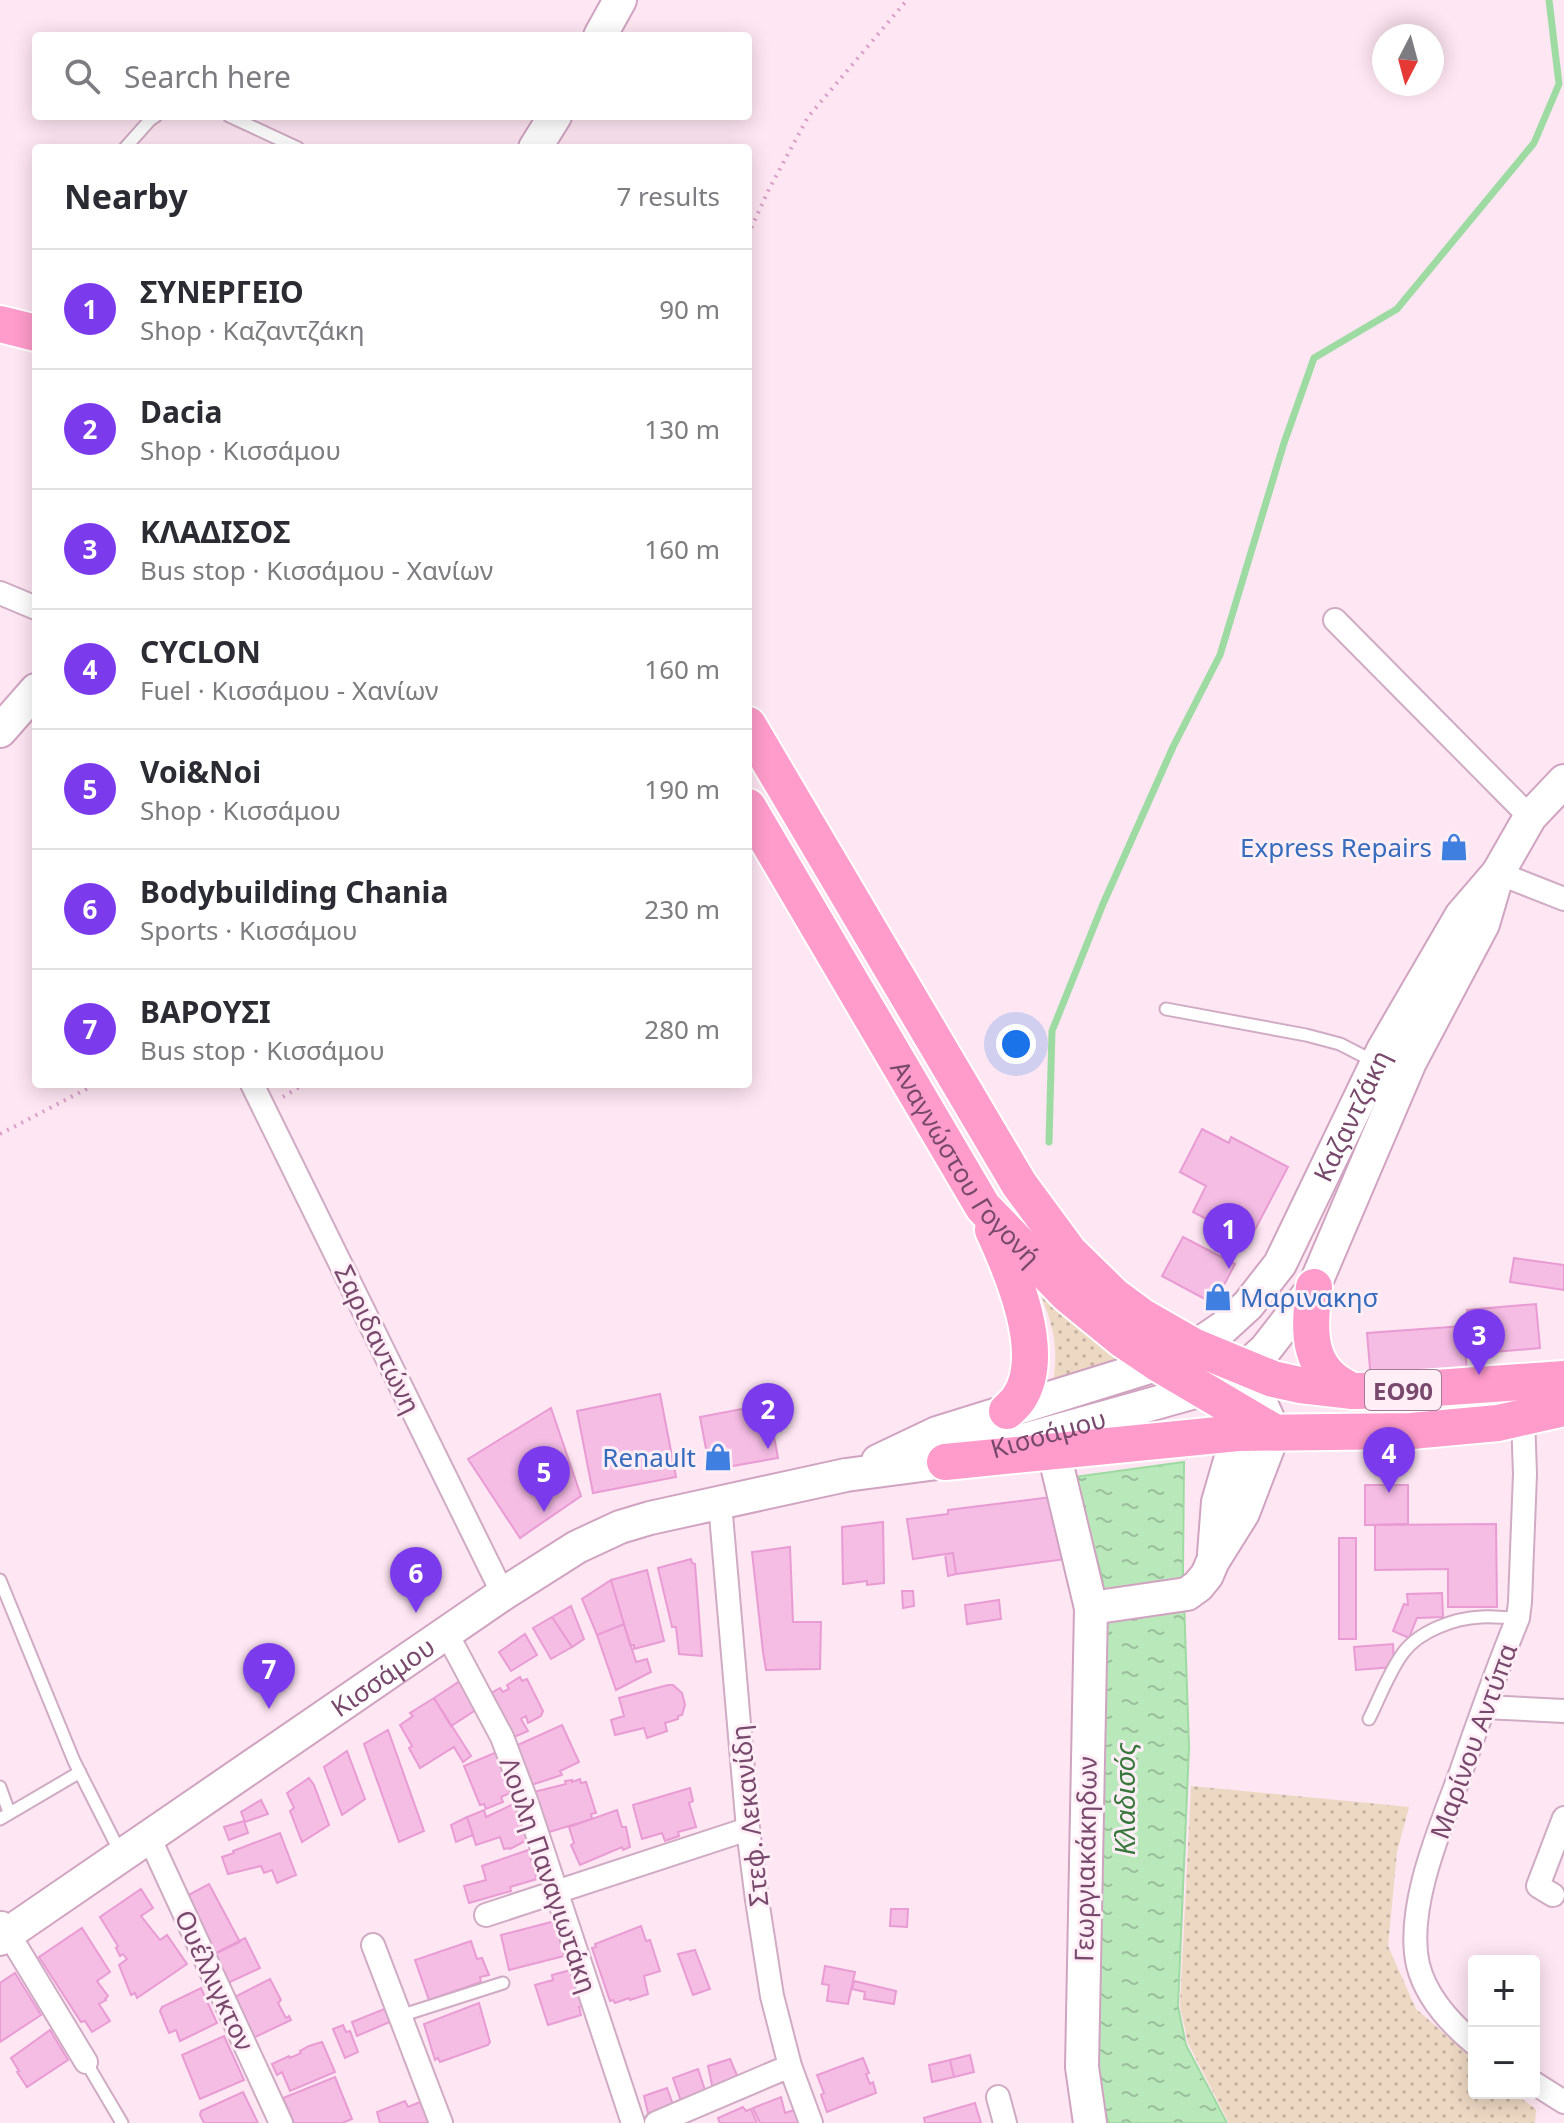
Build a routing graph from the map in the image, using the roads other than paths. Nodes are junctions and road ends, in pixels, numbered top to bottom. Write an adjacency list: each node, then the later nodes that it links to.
1 (620, 0): 2 (main road)
2 (602, 32)
3 (150, 120): 6 (lane)
4 (238, 120): 7 (lane)
5 (552, 120): 8 (main road)
6 (129, 144)
7 (289, 144)
8 (538, 144)
9 (0, 593): 10 (street)
10 (32, 606)
11 (1335, 620): 17 (street)
12 (32, 695): 13 (main road)
13 (0, 731)
14 (752, 732): 25 (main road, Αναγνώστου Γογονή)
15 (1564, 781): 17 (main road, Καζαντζάκη)
16 (752, 814): 23 (main road, Αναγνώστου Γογονή)
17 (1530, 817): 18 (main road, Καζαντζάκη)
18 (1498, 873): 19 (street); 21 (main road, Καζαντζάκη); 24 (main road, Καζαντζάκη)
19 (1564, 899)
20 (1166, 1009): 21 (lane)
21 (1377, 1063): 25 (main road, Καζαντζάκη)
22 (254, 1088): 42 (street, Σαριδαντώνη)
23 (983, 1207): 26 (main road, Αναγνώστου Γογονή); 32 (main road)
24 (1314, 1287): 27 (main road, Καζαντζάκη); 30 (main road)
25 (1195, 1347): 26 (main road, Κισσάμου / ΕΟ90); 27 (main road, ΕΟ90)
26 (1159, 1364): 29 (main road, Αναγνώστου Γογονή); 32 (main road, Κισσάμου / ΕΟ90)
27 (1245, 1368): 29 (main road, Κισσάμου / ΕΟ90); 30 (main road, ΕΟ90); 34 (main road); 35 (main road)
28 (1564, 1379): 30 (main road, ΕΟ90)
29 (1202, 1390): 34 (main road, Αναγνώστου Γογονή); 37 (main road, Κισσάμου / ΕΟ90)
30 (1353, 1391)
31 (1564, 1408): 33 (main road, ΕΟ90)
32 (1007, 1411): 38 (main road, Κισσάμου / ΕΟ90)
33 (1523, 1417): 35 (main road, ΕΟ90); 44 (street, Μαρίνου Αντύπα)
34 (1239, 1423): 35 (main road, ΕΟ90); 36 (main road, ΕΟ90); 40 (main road)
35 (1274, 1432): 40 (main road)
36 (1054, 1453): 37 (main road, ΕΟ90); 43 (main road, Γεωργιακάκηδων)
37 (945, 1462): 38 (main road, Κισσάμου / ΕΟ90)
38 (846, 1475): 39 (main road, Κισσάμου / ΕΟ90)
39 (720, 1503): 42 (main road, Κισσάμου / ΕΟ90); 53 (street, Στεφ. Λεκανίδη)
40 (1213, 1561): 43 (main road)
41 (0, 1580): 49 (lane)
42 (503, 1594): 45 (main road, Κισσάμου / ΕΟ90)
43 (1097, 1608): 69 (main road, Γεωργιακάκηδων)
44 (1518, 1618): 46 (street, Μαρίνου Αντύπα); 48 (lane)
45 (447, 1634): 54 (main road, Κισσάμου / ΕΟ90); 56 (street, Λουλη Παναγιωτάκη)
46 (1484, 1707): 47 (street); 63 (street, Μαρίνου Αντύπα)
47 (1564, 1711)
48 (1369, 1719)
49 (80, 1772): 51 (lane); 55 (lane)
50 (0, 1787): 51 (lane)
51 (5, 1815)
52 (1564, 1818): 57 (street)
53 (748, 1829): 56 (street); 65 (street, Στεφ. Λεκανίδη)
54 (149, 1837): 55 (main road, Κισσάμου / ΕΟ90); 71 (street, Ουέλλιγκτον)
55 (122, 1856): 59 (main road, Κισσάμου / ΕΟ90)
56 (555, 1892): 58 (street); 73 (street, Λουλη Παναγιωτάκη)
57 (1553, 1895)
58 (486, 1915)
59 (3, 1931): 64 (street)
60 (373, 1945): 62 (street)
61 (503, 1983): 62 (lane)
62 (400, 2016): 72 (street)
63 (1468, 2038)
64 (86, 2062): 70 (lane)
65 (790, 2066): 74 (street); 75 (street, Στεφ. Λεκανίδη)
66 (1540, 2087): 68 (street)
67 (998, 2097): 76 (street)
68 (1564, 2102)
69 (1085, 2122)
70 (122, 2123)
71 (281, 2123)
72 (441, 2123)
73 (633, 2123)
74 (656, 2123)
75 (811, 2123)
76 (1005, 2123)

